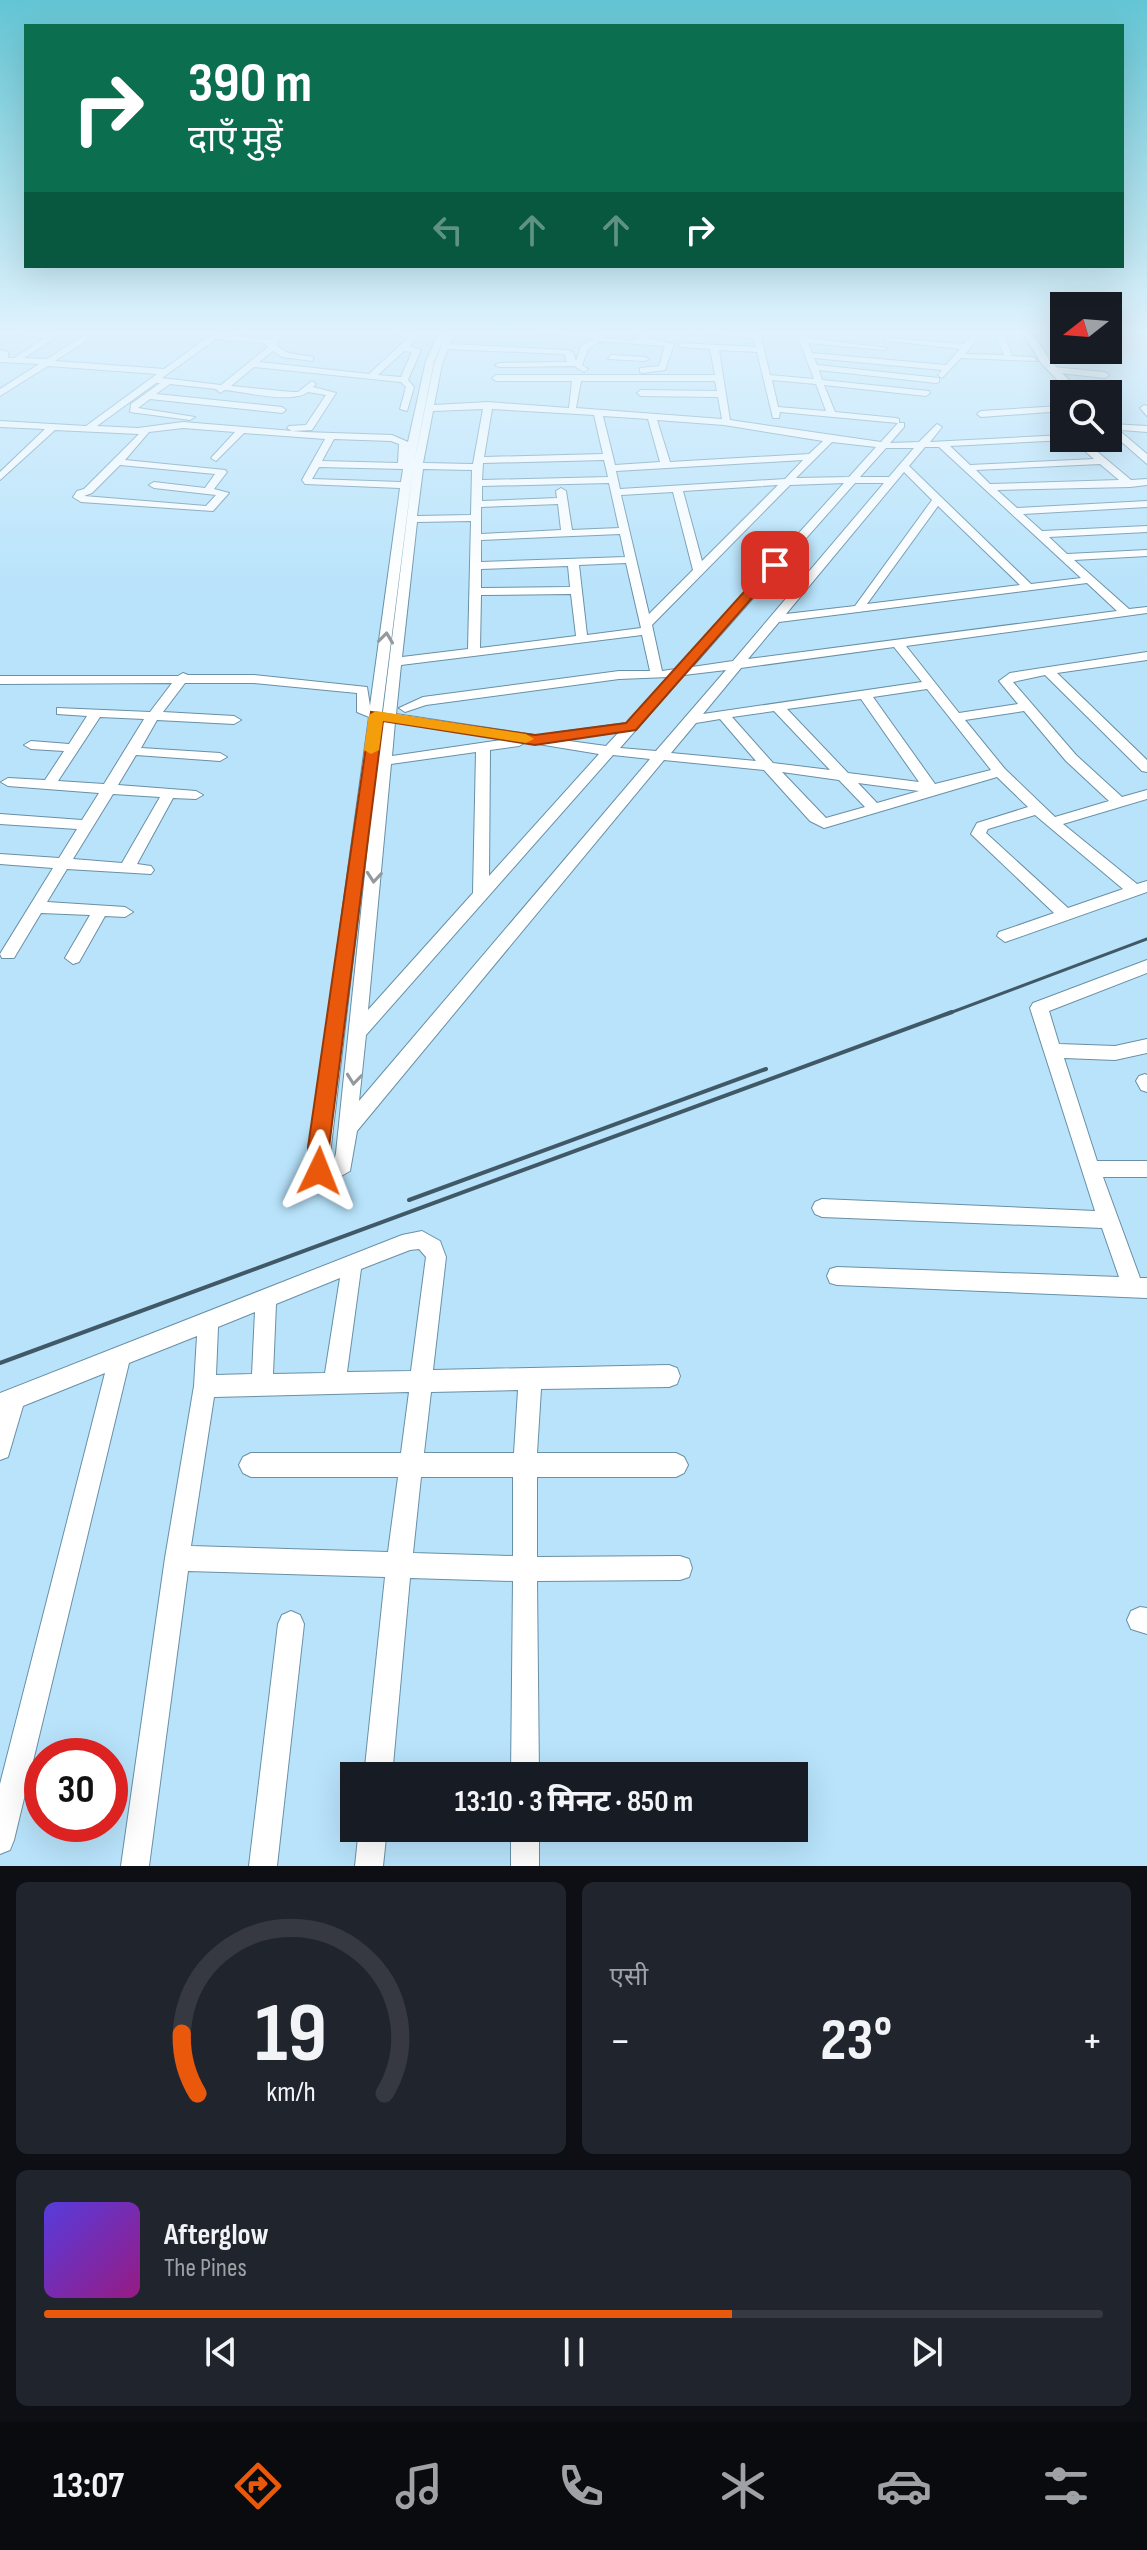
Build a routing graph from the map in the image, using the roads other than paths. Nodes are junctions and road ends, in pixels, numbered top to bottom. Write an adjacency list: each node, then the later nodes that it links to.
1 (96, 419): 19 (street)
2 (214, 419): 16 (street)
3 (272, 419): 16 (street)
4 (315, 419): 16 (street)
5 (419, 419): 28 (street)
6 (424, 419): 45 (street)
7 (486, 419): 42 (street)
8 (599, 419): 47 (street)
9 (649, 419): 44 (street)
10 (687, 419): 29 (street)
11 (726, 419): 18 (street)
12 (776, 419): 18 (street)
13 (869, 419): 33 (street)
14 (982, 419): 30 (street)
15 (0, 424): 17 (street)
16 (266, 425)
17 (53, 426): 19 (street); 50 (street)
18 (778, 426): 33 (street)
19 (85, 427): 24 (street)
20 (937, 427): 32 (street)
21 (1147, 429): 22 (street)
22 (1122, 430)
23 (241, 431): 24 (street); 25 (street); 38 (street)
24 (144, 433): 41 (street); 65 (street)
25 (331, 436): 27 (street); 43 (street)
26 (1050, 436): 30 (street)
27 (398, 438): 28 (street); 45 (street)
28 (415, 438): 45 (street)
29 (830, 439): 33 (street); 37 (street)
30 (988, 439): 32 (street); 34 (street)
31 (1122, 441): 39 (main road)
32 (922, 442): 33 (street); 34 (street); 46 (street)
33 (885, 443): 52 (street)
34 (942, 444): 48 (street)
35 (1122, 444): 49 (main road)
36 (1091, 452): 40 (street)
37 (812, 457): 44 (street); 55 (street)
38 (216, 458)
39 (1147, 460)
40 (1102, 461): 48 (street); 58 (street)
41 (117, 462): 63 (street); 65 (street)
42 (478, 463): 45 (street); 47 (street); 57 (street)
43 (316, 464): 45 (street); 60 (street)
44 (666, 465): 47 (street)
45 (406, 466): 51 (street); 60 (street); 73 (street)
46 (903, 466): 53 (street); 67 (street)
47 (610, 468): 54 (street); 64 (street)
48 (967, 468): 61 (street)
49 (1147, 468)
50 (0, 477)
51 (392, 479)
52 (851, 480): 53 (street); 55 (street); 101 (street)
53 (892, 480): 92 (street)
54 (560, 481): 57 (street); 68 (street)
55 (787, 481): 62 (street); 84 (street)
56 (1147, 482): 58 (street)
57 (479, 483): 69 (street)
58 (1128, 483): 61 (street); 66 (street)
59 (154, 485): 63 (street)
60 (405, 485): 107 (street, one-way to 60)
61 (988, 487): 71 (street)
62 (677, 488): 64 (street); 84 (street)
63 (209, 489): 65 (street)
64 (615, 492): 75 (street)
65 (81, 493)
66 (1147, 498)
67 (938, 499): 86 (street); 89 (street)
68 (562, 501): 69 (street); 76 (street)
69 (478, 504): 72 (street)
70 (1147, 504): 71 (street)
71 (1015, 511): 77 (street)
72 (478, 518): 73 (street); 78 (street)
73 (412, 519): 98 (street)
74 (1147, 529): 77 (street)
75 (624, 531): 76 (street); 81 (street)
76 (567, 533): 78 (street)
77 (1043, 534): 80 (street)
78 (477, 537): 83 (street)
79 (1147, 553): 80 (street)
80 (1066, 557): 85 (street)
81 (631, 560): 82 (street); 93 (street)
82 (573, 562): 83 (street); 87 (street)
83 (476, 566): 88 (street)
84 (699, 570): 93 (street)
85 (1088, 580): 86 (street); 91 (street)
86 (1029, 588): 89 (street)
87 (576, 590): 88 (street); 94 (street)
88 (475, 592): 96 (street)
89 (858, 609): 92 (street)
90 (1147, 610): 91 (street)
91 (1126, 613): 95 (street)
92 (775, 619): 99 (street)
93 (647, 628): 94 (street); 102 (street)
94 (582, 639): 96 (street)
95 (897, 643): 99 (street); 105 (street)
96 (474, 653): 98 (street)
97 (1147, 656): 100 (street)
98 (395, 662): 113 (street)
99 (736, 665): 101 (street); 117 (street)
100 (1048, 671): 109 (street); 130 (street)
101 (680, 672): 102 (street); 119 (street)
102 (654, 675): 113 (street)
103 (183, 677): 104 (street); 106 (street); 115 (street)
104 (0, 680)
105 (930, 685): 108 (street); 116 (street)
106 (363, 690): 107 (street); 113 (street)
107 (379, 690): 113 (street)
108 (865, 695): 110 (street); 136 (street)
109 (1026, 707): 116 (street); 140 (street)
110 (778, 708): 114 (street); 132 (street)
111 (62, 711): 112 (street)
112 (96, 713): 115 (street); 123 (street)
113 (385, 714): 120 (street); 128 (street); 163 (street)
114 (723, 715): 117 (street); 129 (street)
115 (153, 716): 118 (street); 124 (street)
116 (956, 717): 131 (street)
117 (693, 719): 126 (street)
118 (234, 720)
119 (631, 726): 120 (street); 125 (street)
120 (535, 740): 122 (street); 125 (street)
121 (31, 745): 123 (street)
122 (483, 747): 128 (street); 151 (street)
123 (72, 748): 134 (street)
124 (132, 751): 127 (street); 135 (street)
125 (609, 751): 126 (street); 151 (street)
126 (660, 756): 129 (street); 163 (street)
127 (220, 757)
128 (385, 761): 160 (street, one-way to 160)
129 (768, 766): 132 (street); 141 (street)
130 (1147, 768)
131 (1000, 772): 136 (street); 142 (street)
132 (844, 776): 136 (street); 141 (street)
133 (8, 782): 134 (street)
134 (49, 784): 135 (street)
135 (109, 789): 137 (street); 145 (street)
136 (934, 789): 141 (street)
137 (169, 793): 139 (street); 148 (street)
138 (1147, 794): 140 (street)
139 (196, 795)
140 (1120, 803): 144 (street)
141 (875, 809)
142 (1038, 809): 144 (street); 155 (street)
143 (0, 819): 145 (street)
144 (1052, 823): 150 (street)
145 (87, 825): 147 (street)
146 (1, 861): 147 (street)
147 (64, 863): 148 (street); 152 (street)
148 (127, 868): 149 (street)
149 (146, 870)
150 (1141, 888): 155 (street)
151 (481, 894): 160 (street)
152 (37, 907): 153 (street); 157 (street)
153 (100, 911): 154 (street); 158 (street)
154 (125, 912)
155 (1066, 915): 156 (street)
156 (1005, 936)
157 (8, 954)
158 (73, 958)
159 (1147, 966): 162 (street)
160 (359, 1031): 163 (street, one-way to 163)
161 (1147, 1046): 162 (street)
162 (1052, 1051): 164 (street)
163 (348, 1128)
164 (1090, 1169): 165 (street); 167 (street)
165 (1147, 1169)
166 (822, 1208): 167 (street)
167 (1108, 1220): 170 (street)
168 (352, 1264): 171 (street); 176 (street); 177 (street)
169 (837, 1276): 170 (street)
170 (1140, 1288)
171 (266, 1298): 172 (street); 178 (street)
172 (208, 1321): 173 (street); 179 (street)
173 (120, 1355): 180 (street); 193 (street)
174 (669, 1376): 175 (street)
175 (530, 1381): 176 (street); 184 (street)
176 (422, 1383): 177 (street); 183 (street)
177 (334, 1384): 178 (street)
178 (262, 1385): 179 (street)
179 (205, 1386): 186 (street)
180 (7, 1402): 181 (street)
181 (0, 1449)
182 (251, 1465): 183 (street)
183 (410, 1465): 184 (street); 187 (street)
184 (525, 1465): 185 (street); 189 (street)
185 (676, 1465)
186 (177, 1558): 187 (street); 196 (street)
187 (399, 1565): 189 (street); 191 (street)
188 (680, 1568): 189 (street)
189 (525, 1569): 192 (street)
190 (291, 1624): 197 (street)
191 (379, 1762)
192 (525, 1762)
193 (0, 1840)
194 (372, 1842): 198 (street)
195 (525, 1842): 199 (street)
196 (135, 1866)
197 (263, 1866)
198 (369, 1866)
199 (525, 1866)

